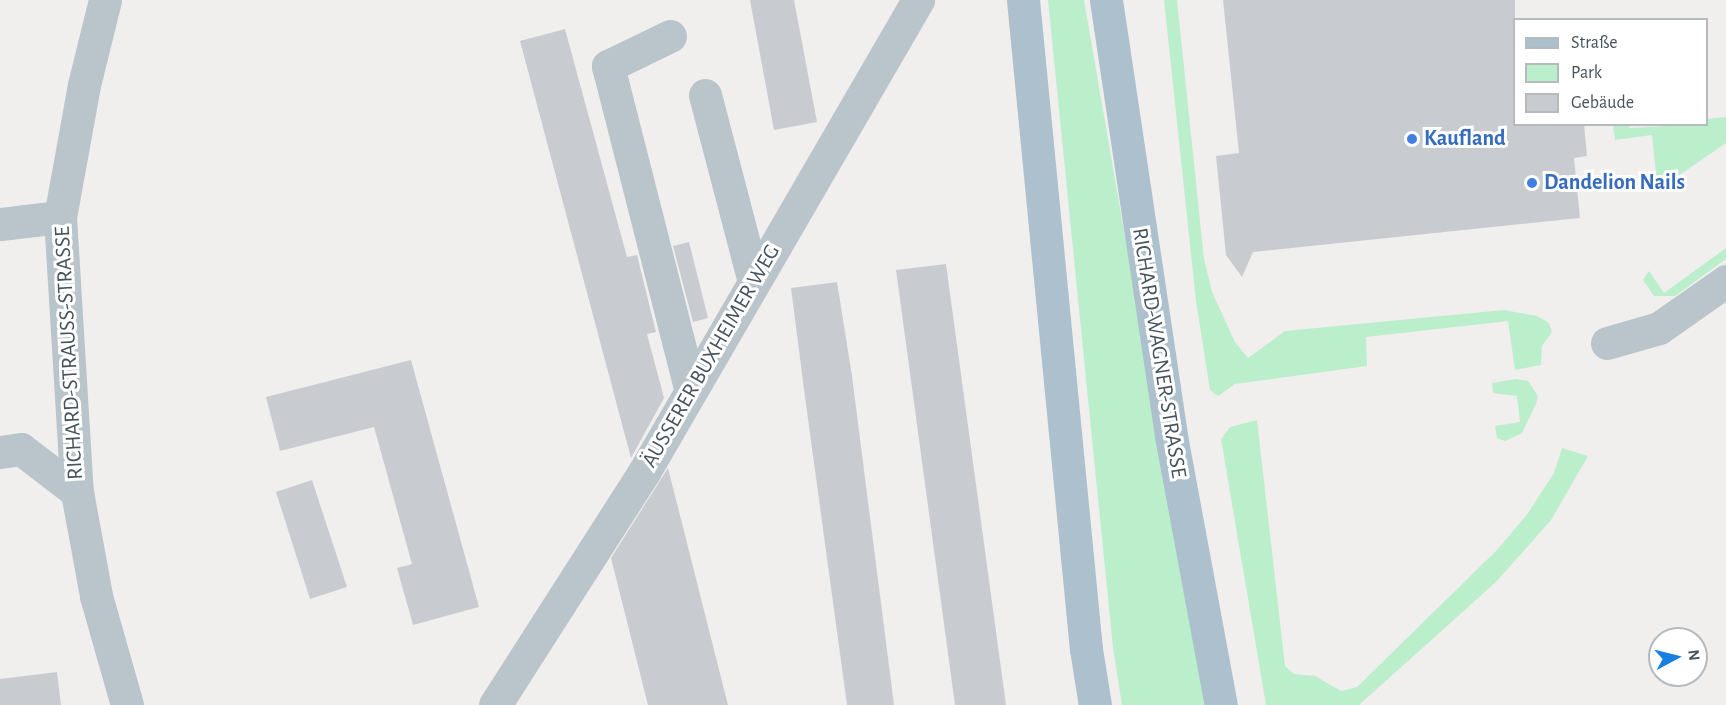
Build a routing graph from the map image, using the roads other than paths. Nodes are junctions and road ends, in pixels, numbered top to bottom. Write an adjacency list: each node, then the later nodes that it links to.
1 (105, 0): 7 (street, RICHARD-STRAUSS-STRASSE)
2 (918, 0): 10 (street, ÄUSSERER BUXHEIMER WEG)
3 (1023, 0): 17 (main road)
4 (1106, 0): 18 (main road, RICHARD-WAGNER-STRASSE)
5 (670, 36): 12 (street)
6 (705, 95): 10 (street)
7 (60, 217): 8 (street); 14 (street, RICHARD-STRAUSS-STRASSE)
8 (0, 224)
9 (1726, 281): 11 (street)
10 (754, 282): 12 (street, ÄUSSERER BUXHEIMER WEG)
11 (1607, 343)
12 (691, 391): 16 (street, ÄUSSERER BUXHEIMER WEG)
13 (0, 452): 14 (street)
14 (77, 492): 15 (street, RICHARD-STRAUSS-STRASSE)
15 (127, 705)
16 (495, 705)
17 (1095, 705)
18 (1221, 705)

